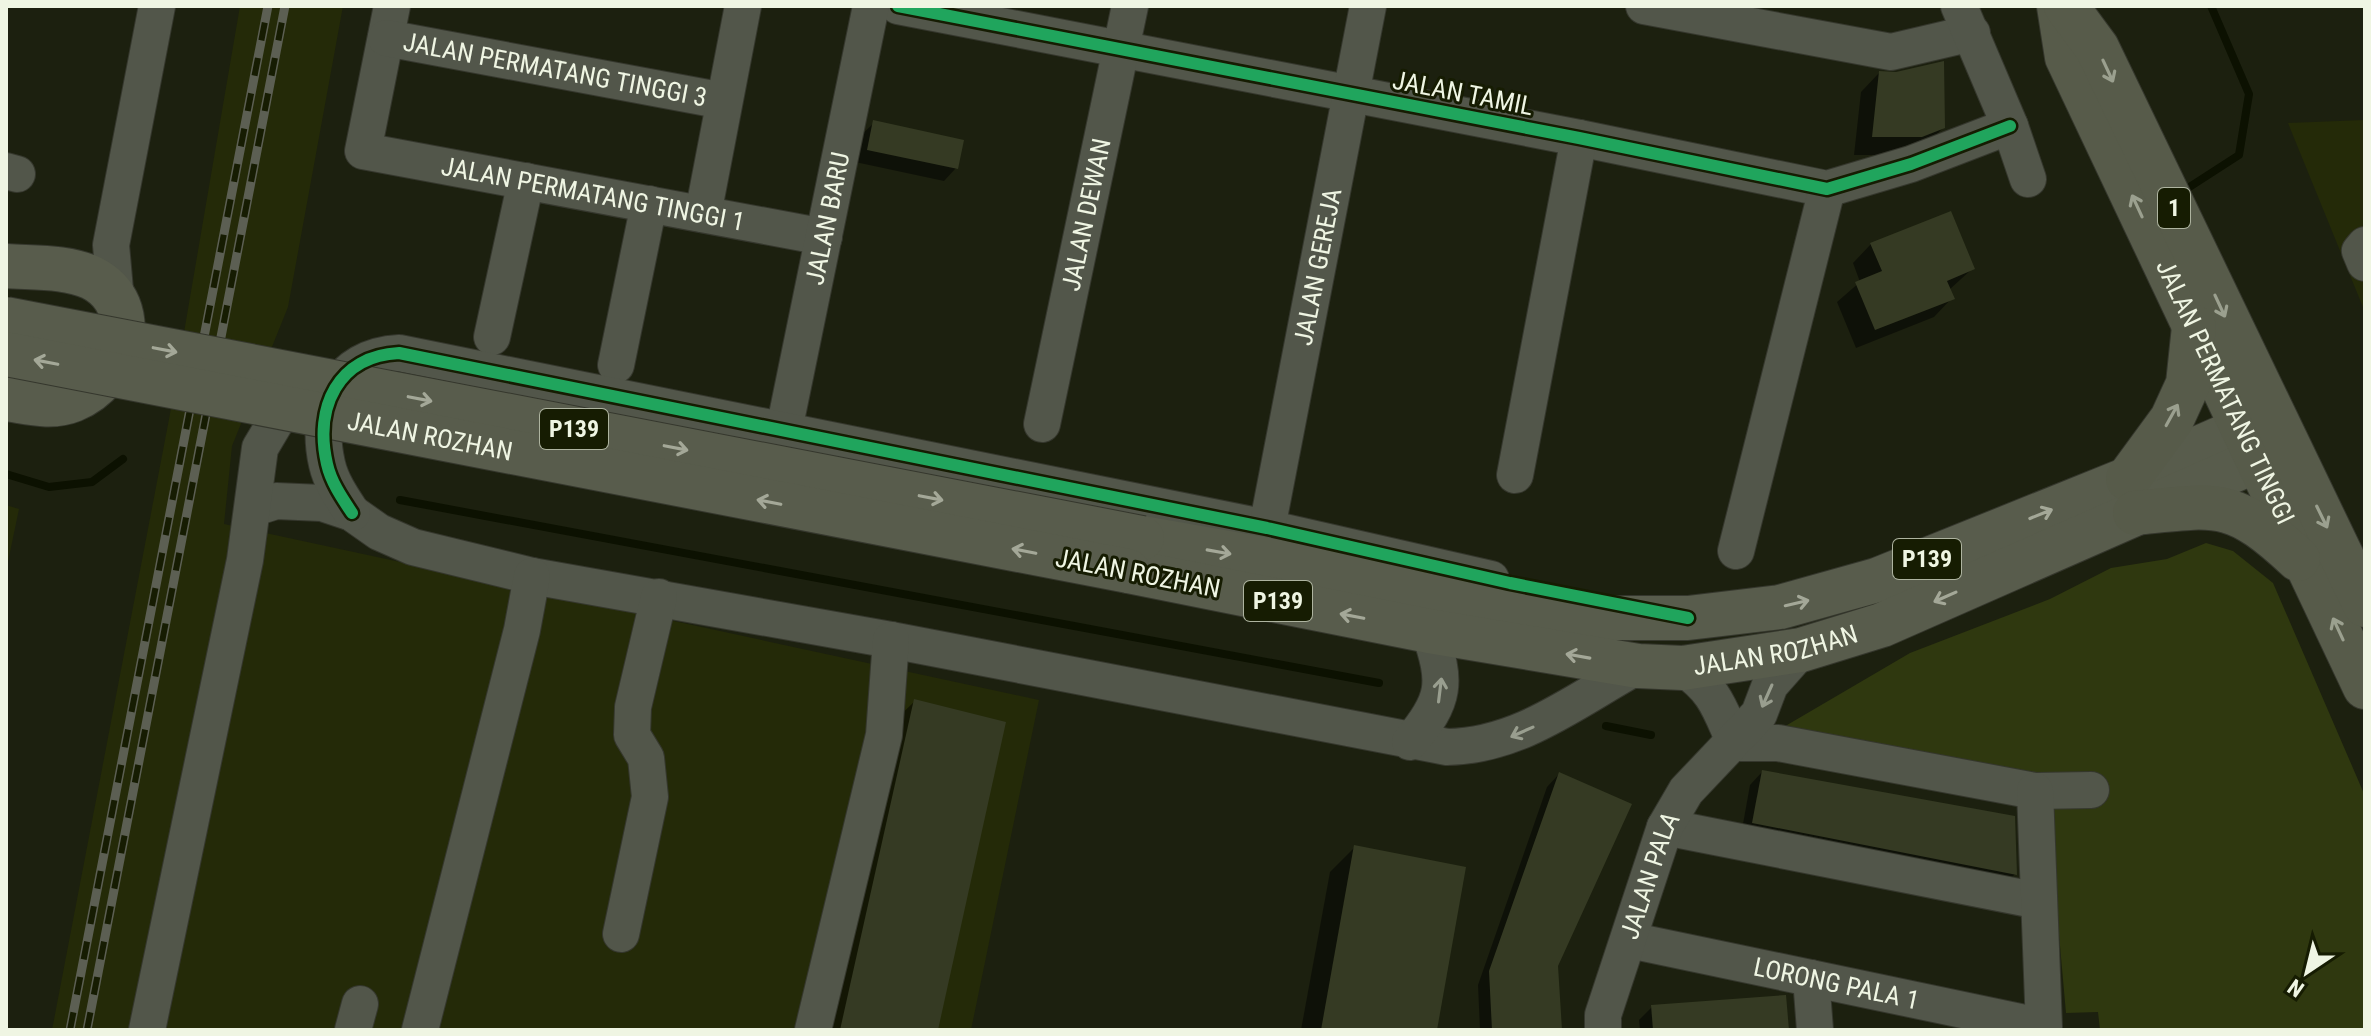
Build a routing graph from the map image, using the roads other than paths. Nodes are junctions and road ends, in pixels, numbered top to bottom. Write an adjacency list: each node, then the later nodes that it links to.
1 (157, 6): 26 (street)
2 (743, 6): 14 (street)
3 (871, 6): 22 (street, JALAN BARU)
4 (898, 6): 12 (street, JALAN TAMIL)
5 (1130, 6): 12 (street, JALAN DEWAN)
6 (1368, 6): 13 (street, JALAN GEREJA)
7 (1644, 6): 10 (street)
8 (2059, 6): 28 (highway, JALAN PERMATANG TINGGI / 1, one-way to 8)
9 (2066, 6): 36 (highway, JALAN PERMATANG TINGGI / 1, one-way to 36)
10 (1966, 19): 15 (street)
11 (389, 22): 14 (street, JALAN PERMATANG TINGGI 3); 18 (street, JALAN PERMATANG TINGGI 1)
12 (1121, 49): 13 (street, JALAN TAMIL); 34 (street, JALAN DEWAN)
13 (1351, 94): 16 (street, JALAN TAMIL); 42 (street, JALAN GEREJA)
14 (724, 101): 21 (street)
15 (2010, 126): 17 (street); 19 (street, JALAN TAMIL)
16 (1579, 138): 19 (street, JALAN TAMIL); 38 (street)
17 (2028, 179)
18 (526, 181): 20 (street, JALAN PERMATANG TINGGI 1); 29 (street)
19 (1827, 189): 43 (street)
20 (649, 204): 21 (street, JALAN PERMATANG TINGGI 1); 31 (street)
21 (703, 214): 22 (street, JALAN PERMATANG TINGGI 1)
22 (824, 237): 35 (street, JALAN BARU)
23 (2365, 245): 24 (street)
24 (2365, 263)
25 (6, 266): 26 (main road)
26 (116, 301): 33 (main road)
27 (6, 319): 44 (main road, JALAN ROZHAN / P139, one-way to 44, bridge)
28 (2194, 327): 36 (highway, JALAN PERMATANG TINGGI / 1); 39 (highway, one-way to 28)
29 (492, 337)
30 (6, 354): 44 (main road, JALAN ROZHAN / P139, one-way to 30, bridge)
31 (616, 365)
32 (335, 387): 35 (street); 37 (street); 40 (street)
33 (6, 399)
34 (1042, 424)
35 (784, 430): 42 (street)
36 (2265, 437): 39 (main road, JALAN ROZHAN / P139); 45 (highway, JALAN PERMATANG TINGGI / 1); 48 (highway, JALAN PERMATANG TINGGI / 1, one-way to 48)
37 (327, 465): 40 (street); 41 (street)
38 (1515, 475)
39 (2131, 496): 45 (highway); 49 (main road, JALAN ROZHAN / P139, one-way to 39); 52 (main road, JALAN ROZHAN / P139, one-way to 52)
40 (254, 508): 41 (street); 65 (street)
41 (352, 513): 46 (street)
42 (1267, 528): 49 (street)
43 (1736, 551)
44 (1135, 555): 49 (main road, JALAN ROZHAN / P139, one-way to 49); 50 (main road, JALAN ROZHAN / P139, one-way to 44)
45 (2311, 571): 55 (highway, JALAN PERMATANG TINGGI / 1, one-way to 45)
46 (532, 576): 47 (street); 66 (street)
47 (659, 597): 51 (street); 62 (street)
48 (2365, 605)
49 (1688, 618)
50 (1429, 631): 53 (main road, JALAN ROZHAN / P139, one-way to 50); 56 (street, one-way to 50)
51 (891, 640): 56 (street); 67 (street)
52 (1801, 650): 54 (main road, JALAN ROZHAN / P139); 57 (street, JALAN PALA, one-way to 57)
53 (1638, 666): 54 (main road, JALAN ROZHAN / P139); 56 (street, one-way to 56)
54 (1683, 668): 57 (street)
55 (2365, 687)
56 (1410, 742)
57 (1735, 743): 59 (street); 60 (street, JALAN PALA)
58 (2091, 790): 59 (street)
59 (2035, 791): 61 (street)
60 (1665, 827): 61 (street); 63 (street, JALAN PALA)
61 (2039, 901): 64 (street, LORONG PALA 1)
62 (621, 934)
63 (1629, 940): 64 (street, LORONG PALA 1); 68 (street, JALAN PALA)
64 (1811, 978): 69 (street)
65 (147, 1030)
66 (420, 1030)
67 (813, 1030)
68 (1603, 1030)
69 (1815, 1030)

